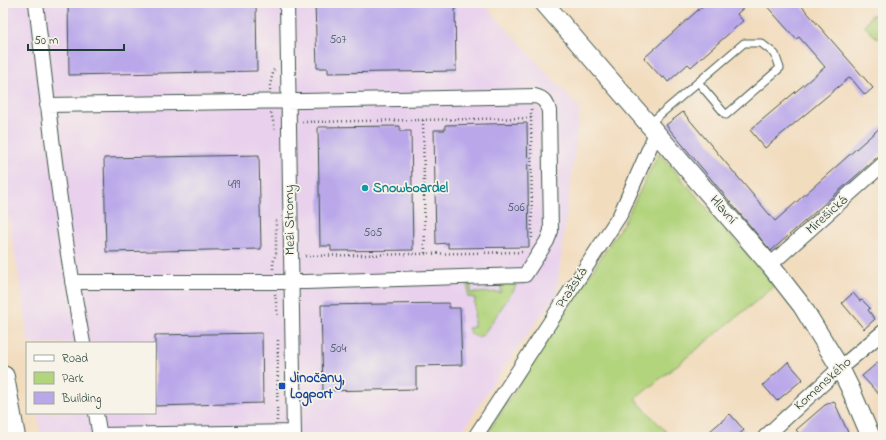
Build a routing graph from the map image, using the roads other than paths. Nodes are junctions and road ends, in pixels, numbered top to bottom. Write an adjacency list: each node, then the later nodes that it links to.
1 (36, 3): 6 (street)
2 (287, 3): 5 (street, Mezi Stromy)
3 (544, 3): 7 (street, Hlavní)
4 (698, 82): 4 (lane); 7 (lane)
5 (288, 102): 6 (street); 11 (street, Mezi Stromy); 11 (street)
6 (47, 105): 10 (street)
7 (653, 129): 9 (street, Hlavní); 20 (street, Pražská)
8 (883, 164): 9 (street, Mirešická)
9 (770, 266): 14 (street, Hlavní)
10 (72, 282): 11 (street); 13 (street)
11 (291, 282): 17 (street, Mezi Stromy)
12 (883, 332): 14 (street, Komenského)
13 (83, 342)
14 (840, 368): 21 (street, Komenského); 22 (street, Hlavní)
15 (3, 377): 19 (highway)
16 (96, 414): 18 (street)
17 (294, 435): 18 (street)
18 (100, 436)
19 (14, 437)
20 (475, 437)
21 (765, 437)
22 (871, 437)

